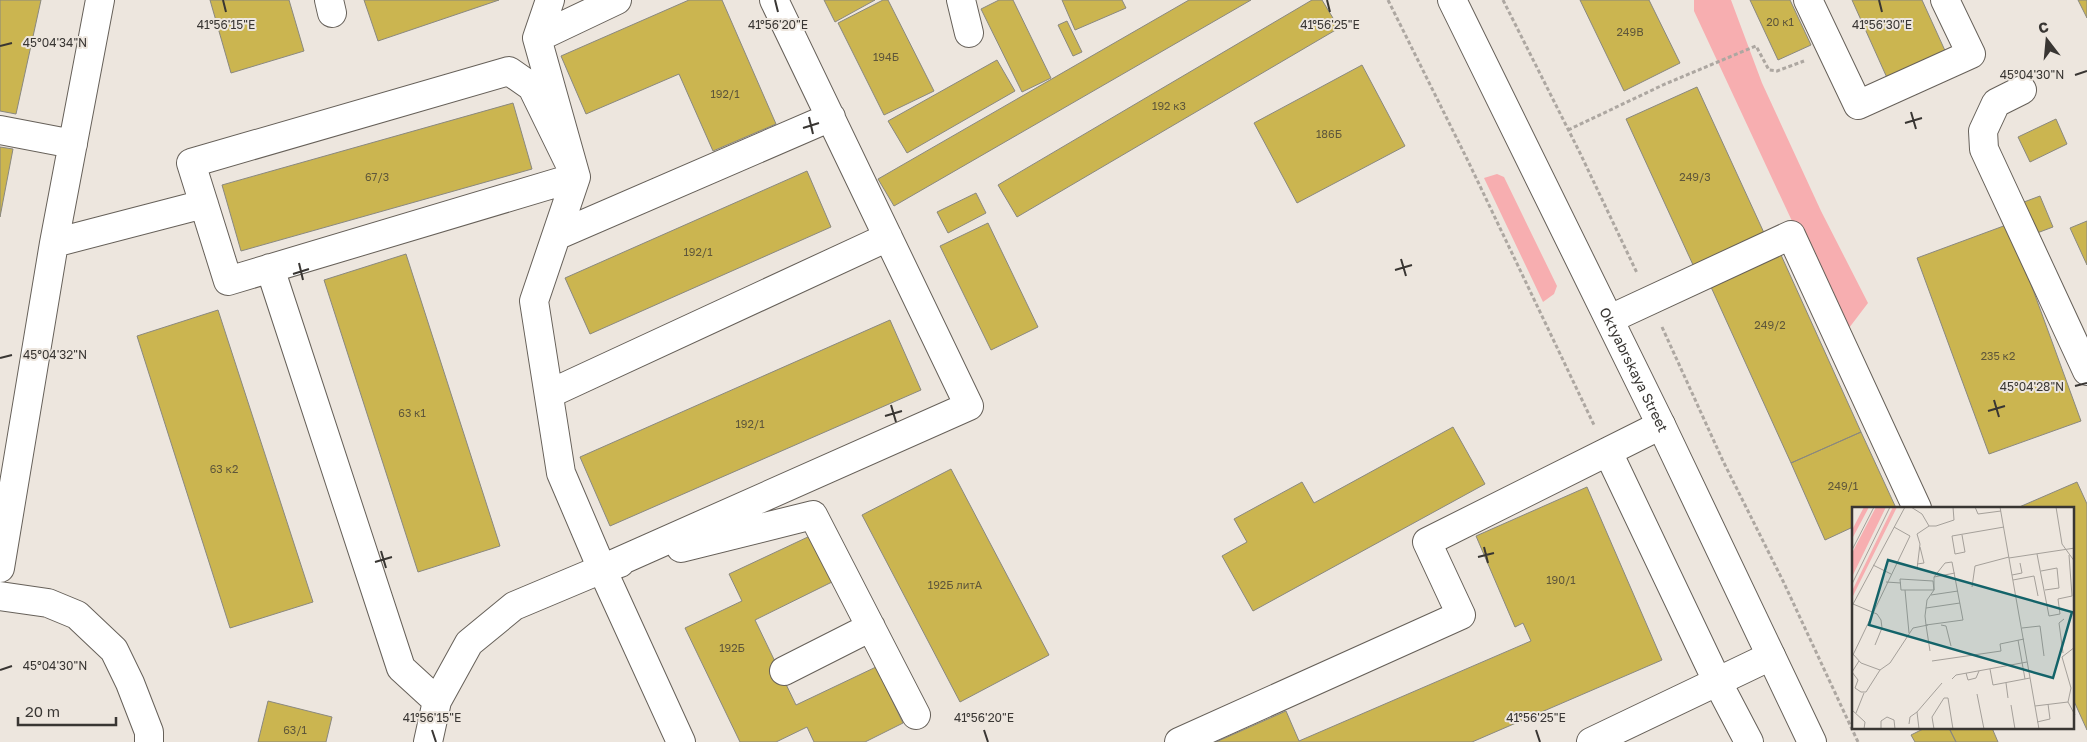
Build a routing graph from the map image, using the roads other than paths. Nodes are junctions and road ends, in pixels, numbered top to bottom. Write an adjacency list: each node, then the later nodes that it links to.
1 (100, 0): 14 (main road)
2 (550, 0): 10 (main road)
3 (617, 0): 10 (main road)
4 (774, 0): 12 (main road)
5 (961, 0): 9 (main road)
6 (1452, 0): 21 (main road, Oktyabrskaya Street)
7 (1808, 0): 8 (main road)
8 (1946, 0)
9 (969, 33)
10 (537, 38): 15 (main road)
11 (2022, 90): 22 (main road)
12 (831, 117): 17 (main road); 18 (main road)
13 (0, 130): 14 (main road)
14 (73, 144): 19 (main road)
15 (576, 177): 16 (main road); 17 (main road); 20 (main road)
16 (204, 204): 19 (main road); 20 (main road)
17 (556, 236): 23 (main road)
18 (888, 236): 23 (main road); 28 (main road)
19 (54, 243): 27 (main road)
20 (270, 268): 34 (main road)
21 (1610, 319): 24 (main road, Oktyabrskaya Street); 26 (main road)
22 (2087, 370)
23 (549, 394): 28 (main road)
24 (1662, 425): 25 (main road); 31 (main road, Oktyabrskaya Street)
25 (1608, 452): 33 (main road); 39 (main road)
26 (1917, 507)
27 (0, 568)
28 (602, 569): 30 (main road); 34 (main road); 38 (main road)
29 (0, 596): 36 (main road)
30 (871, 627): 32 (main road); 35 (main road)
31 (1771, 656): 33 (main road); 42 (main road, Oktyabrskaya Street)
32 (784, 671)
33 (1717, 681): 40 (main road); 41 (main road)
34 (437, 701): 37 (main road)
35 (916, 715)
36 (149, 742)
37 (428, 742)
38 (681, 742)
39 (1179, 742)
40 (1591, 742)
41 (1750, 742)
42 (1812, 742)

